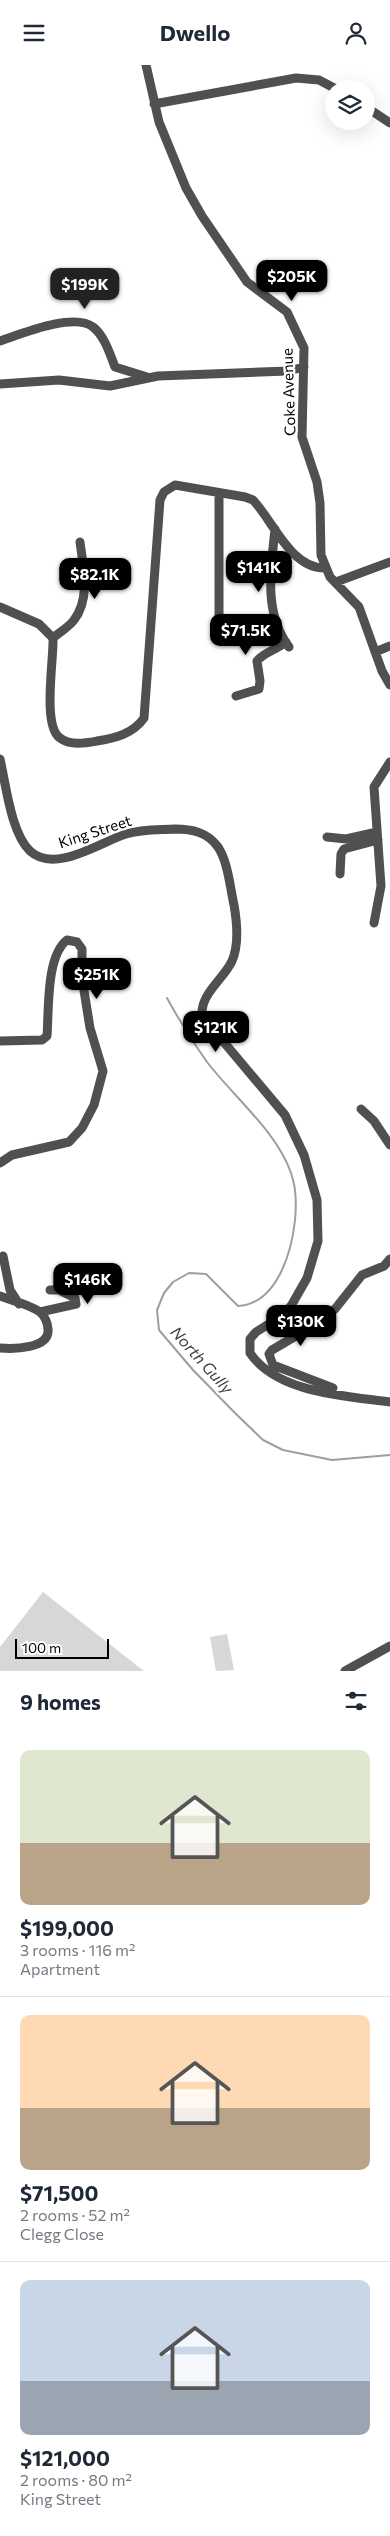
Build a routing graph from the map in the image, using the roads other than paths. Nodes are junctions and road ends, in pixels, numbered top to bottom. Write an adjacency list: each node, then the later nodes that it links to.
1 (146, 65): 3 (street, Coke Avenue)
2 (325, 83): 3 (street)
3 (154, 104): 7 (street, Coke Avenue)
4 (375, 113): 5 (street)
5 (390, 123)
6 (0, 341): 8 (street)
7 (304, 367): 8 (street); 14 (street, Coke Avenue)
8 (147, 377): 9 (street)
9 (0, 384)
10 (218, 493): 11 (street); 17 (street); 18 (street)
11 (275, 529): 14 (street); 22 (street)
12 (80, 542): 18 (street)
13 (390, 562): 15 (street)
14 (325, 568): 15 (street, Coke Avenue)
15 (336, 583): 20 (street, Coke Avenue)
16 (0, 607): 18 (street)
17 (219, 627)
18 (53, 638)
19 (390, 646): 20 (street)
20 (375, 652): 21 (street, Coke Avenue)
21 (390, 685)
22 (236, 696)
23 (0, 759): 41 (street, King Street)
24 (390, 762): 25 (street)
25 (377, 836): 26 (street); 27 (street); 28 (street)
26 (327, 837)
27 (340, 874)
28 (374, 923)
29 (0, 1041): 32 (street)
30 (361, 1109): 31 (street)
31 (390, 1145)
32 (0, 1163)
33 (3, 1257): 37 (street)
34 (390, 1259): 40 (street)
35 (50, 1290): 38 (street)
36 (0, 1295): 37 (street)
37 (19, 1304): 38 (street)
38 (40, 1312): 39 (street)
39 (0, 1348)
40 (390, 1396)
41 (390, 1402)
42 (390, 1647): 43 (street)
43 (345, 1671)

